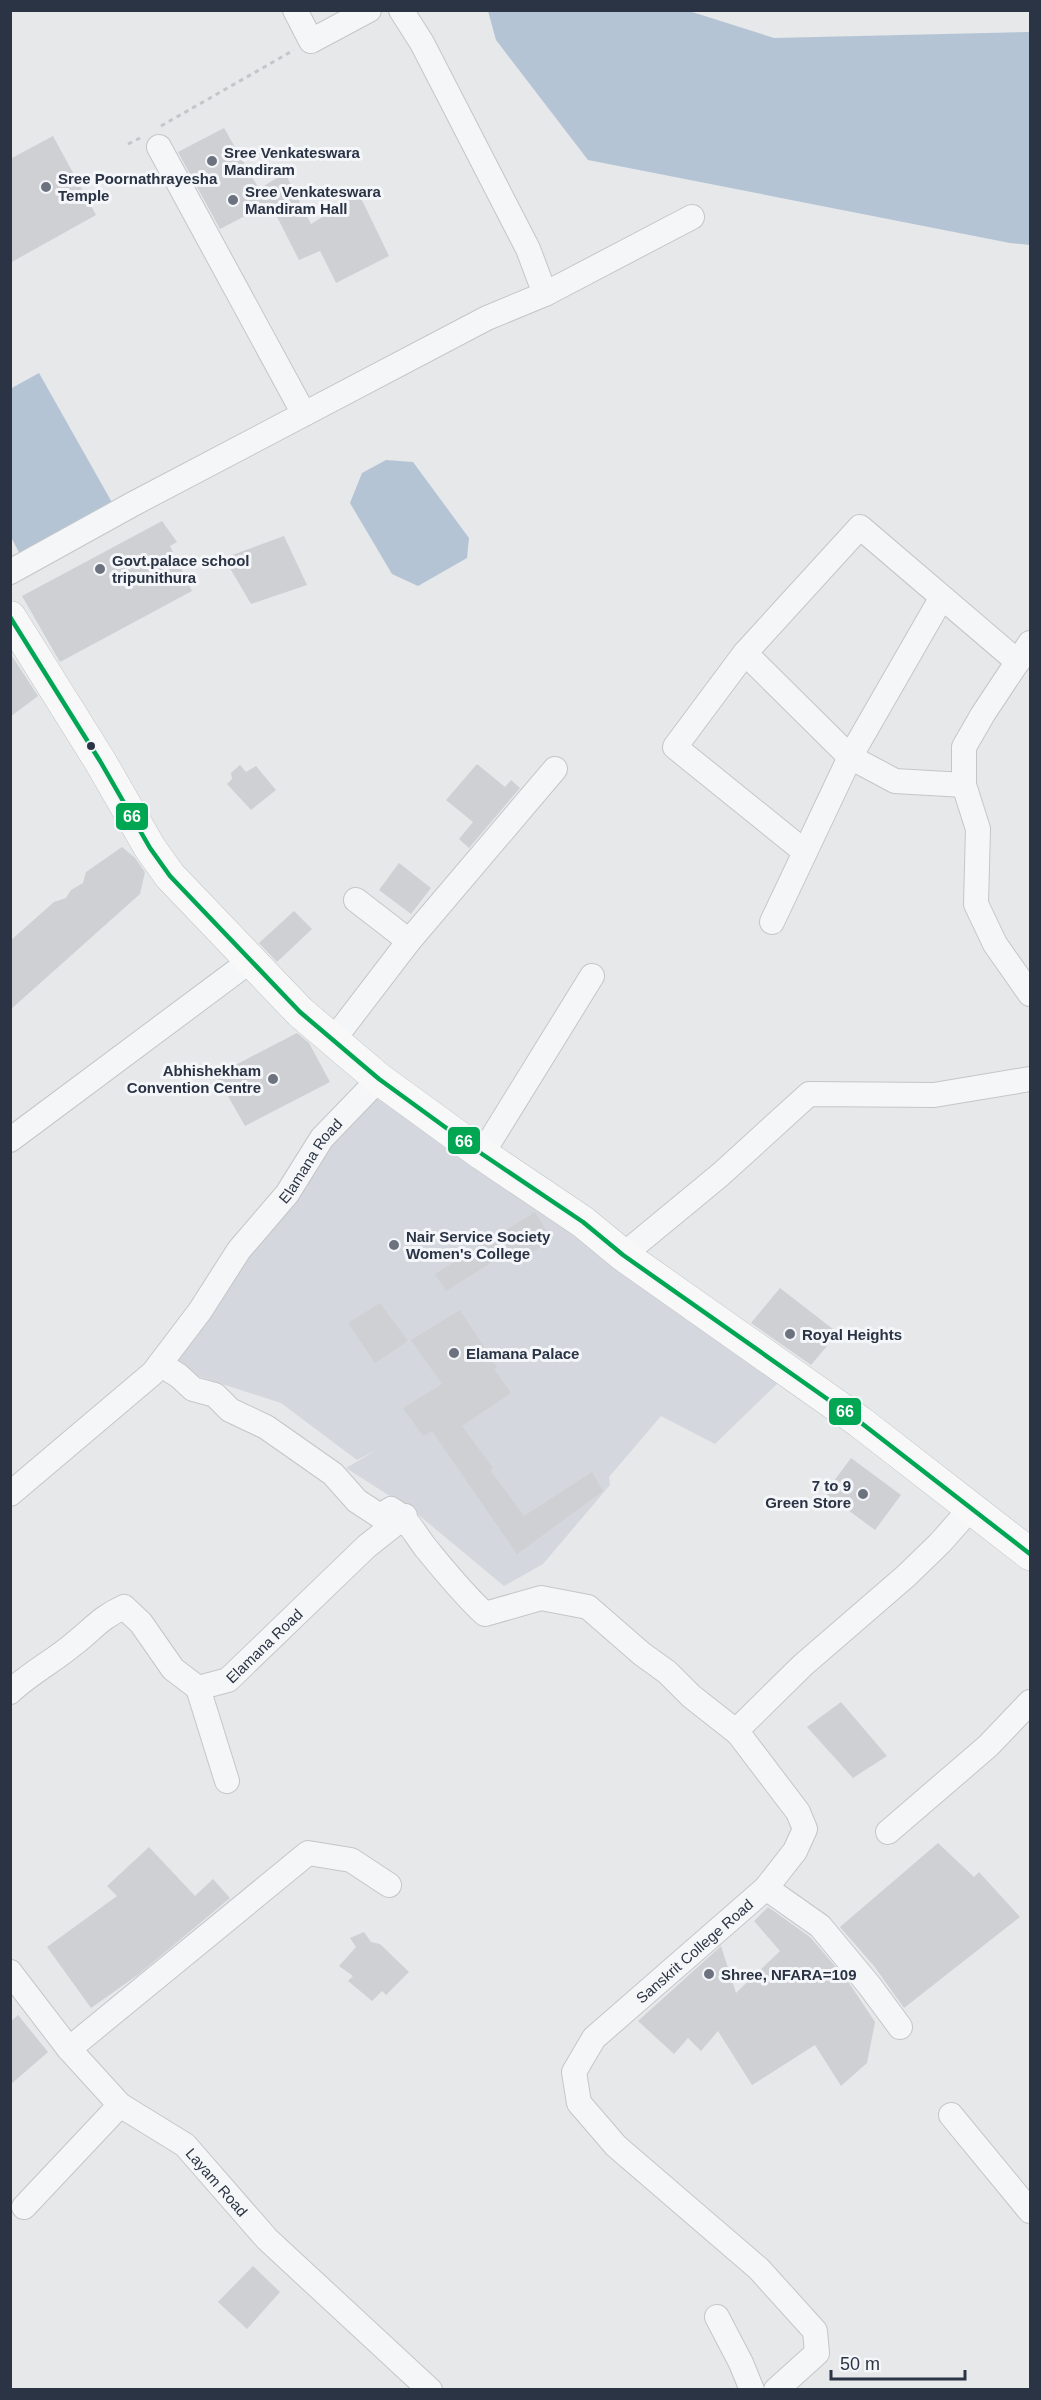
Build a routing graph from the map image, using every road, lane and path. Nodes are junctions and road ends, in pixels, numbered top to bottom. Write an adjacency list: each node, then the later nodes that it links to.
1 (295, 10): 4 (street)
2 (369, 10): 4 (street)
3 (400, 10): 8 (street)
4 (311, 41): 5 (path)
5 (155, 136): 6 (path); 9 (street)
6 (128, 144)
7 (692, 217): 8 (street)
8 (545, 294): 9 (street)
9 (304, 414): 10 (street)
10 (10, 572)
11 (942, 597): 13 (street); 14 (street); 15 (street)
12 (13, 627): 22 (main road)
13 (1027, 649): 17 (street)
14 (745, 653): 15 (street); 18 (street)
15 (850, 757): 17 (street); 18 (street)
16 (555, 769): 21 (street)
17 (964, 785): 24 (street)
18 (805, 852): 20 (street)
19 (356, 900): 21 (street)
20 (772, 922)
21 (409, 941): 25 (street)
22 (250, 961): 25 (main road); 28 (street)
23 (592, 976): 29 (street)
24 (1030, 994)
25 (334, 1039): 26 (main road)
26 (379, 1079): 29 (main road); 31 (street, Elamana Road)
27 (1030, 1079): 30 (street)
28 (10, 1140)
29 (482, 1154): 30 (main road)
30 (623, 1255): 33 (main road)
31 (160, 1364): 32 (street, Elamana Road); 34 (street)
32 (10, 1494)
33 (971, 1508): 35 (main road); 39 (street)
34 (405, 1516): 36 (street, Elamana Road); 39 (street)
35 (1030, 1554)
36 (198, 1688): 37 (street); 40 (street)
37 (10, 1692)
38 (1030, 1702): 41 (street)
39 (738, 1733): 43 (street, Sanskrit College Road)
40 (227, 1781)
41 (888, 1832)
42 (389, 1885): 46 (street)
43 (766, 1888): 45 (street); 54 (street, Sanskrit College Road)
44 (10, 1972): 46 (street, Layam Road)
45 (900, 2027)
46 (69, 2049): 47 (street, Layam Road)
47 (120, 2105): 49 (street); 52 (street, Layam Road)
48 (951, 2115): 50 (street)
49 (24, 2207)
50 (1030, 2211)
51 (717, 2317): 53 (street)
52 (429, 2390)
53 (752, 2390)
54 (776, 2390)

